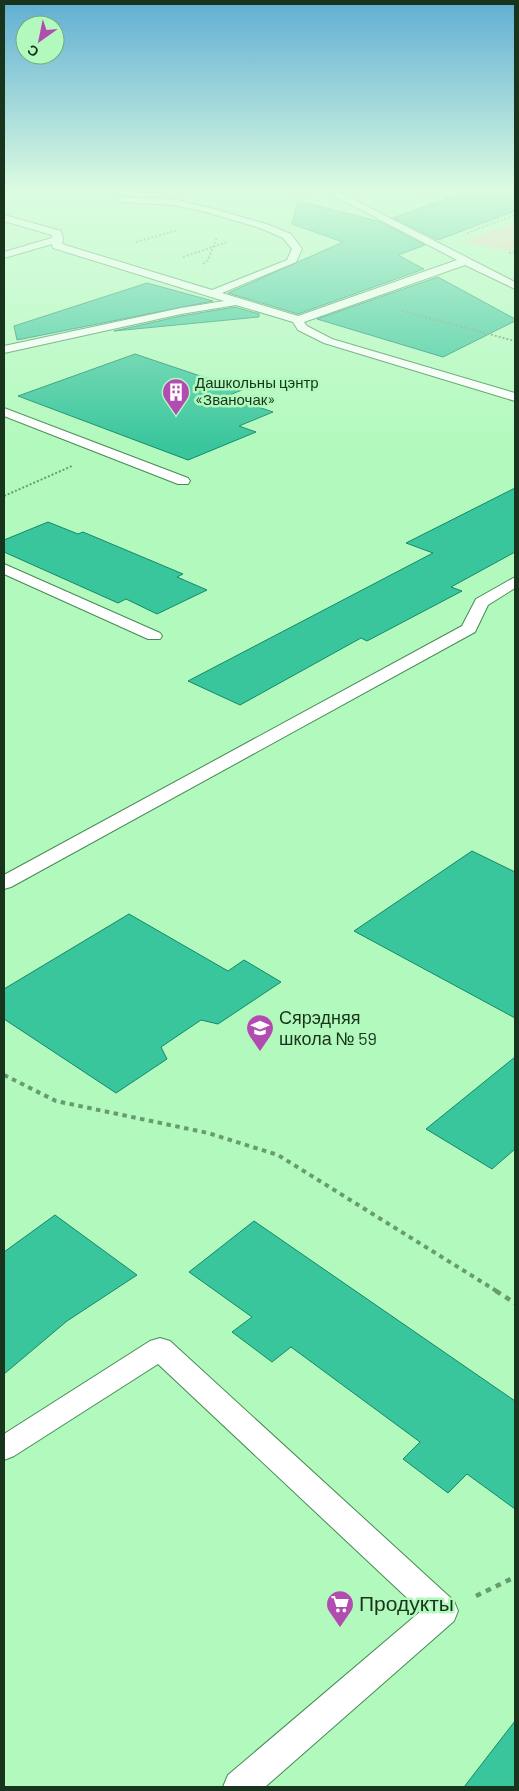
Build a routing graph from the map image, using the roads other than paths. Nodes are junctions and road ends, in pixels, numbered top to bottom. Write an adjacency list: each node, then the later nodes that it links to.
1 (157, 277): 6 (lane)
2 (255, 277): 6 (lane)
3 (421, 277): 8 (lane)
4 (496, 277): 5 (lane)
5 (515, 286)
6 (211, 294): 7 (lane)
7 (237, 302): 8 (lane); 9 (lane)
8 (298, 320): 10 (lane)
9 (4, 350)
10 (515, 397)
11 (4, 412): 12 (lane)
12 (183, 481)
13 (4, 569): 15 (lane)
14 (515, 582): 16 (lane)
15 (154, 636)
16 (4, 883)
17 (4, 1448): 18 (lane)
18 (240, 1787)

